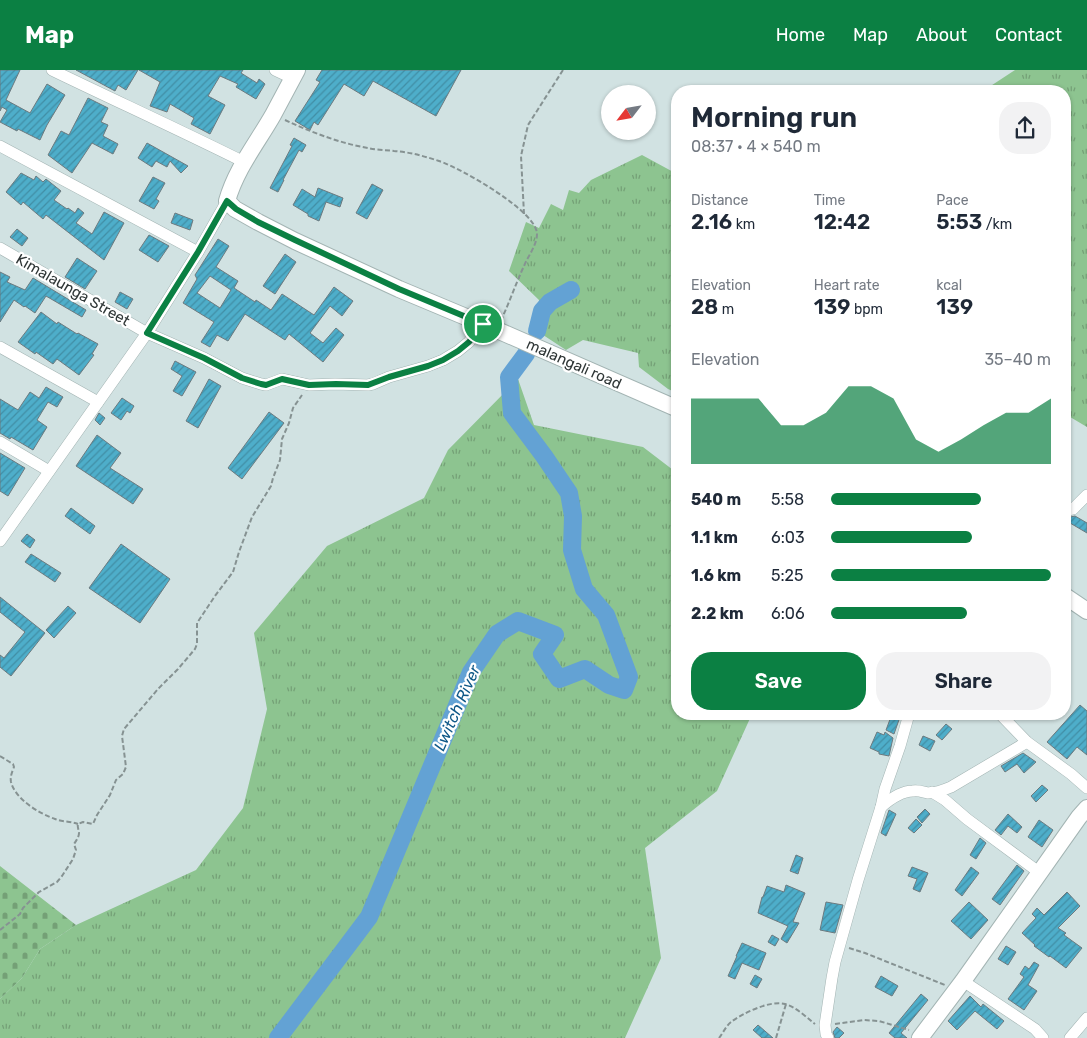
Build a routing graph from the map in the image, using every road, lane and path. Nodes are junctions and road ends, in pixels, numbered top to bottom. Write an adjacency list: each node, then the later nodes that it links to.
1 (52, 70): 7 (street)
2 (275, 70): 4 (street)
3 (563, 70): 9 (path)
4 (294, 74): 5 (street)
5 (273, 115): 7 (street); 9 (path)
6 (0, 146): 11 (street)
7 (244, 162): 8 (street)
8 (227, 201): 11 (street); 12 (street, malangali road)
9 (524, 214): 12 (path)
10 (0, 248): 13 (street, Kimalaunga Street)
11 (198, 252): 13 (street)
12 (490, 327): 15 (street, Kimalaunga Street); 17 (street, malangali road)
13 (147, 333): 15 (street, Kimalaunga Street); 16 (street)
14 (0, 347): 16 (street)
15 (309, 385): 33 (path)
16 (98, 402): 19 (street)
17 (671, 406)
18 (0, 442): 19 (street)
19 (49, 471): 22 (street)
20 (1087, 495): 21 (street)
21 (1071, 509)
22 (2, 536)
23 (1071, 600): 24 (street)
24 (1087, 611)
25 (907, 720): 31 (street)
26 (1006, 720): 27 (street)
27 (1026, 742): 29 (street); 30 (street)
28 (0, 756): 33 (path)
29 (1087, 788)
30 (932, 792): 31 (street); 34 (street)
31 (881, 807): 36 (street)
32 (1084, 816): 34 (street)
33 (78, 824): 35 (path)
34 (1040, 872): 37 (street)
35 (0, 930)
36 (841, 942): 37 (path); 40 (street)
37 (960, 985): 41 (street); 44 (street)
38 (786, 1004): 40 (path); 42 (path); 43 (path)
39 (1087, 1018): 45 (street)
40 (826, 1032): 41 (path)
41 (922, 1036)
42 (719, 1038)
43 (776, 1038)
44 (1043, 1038)
45 (1070, 1038)

